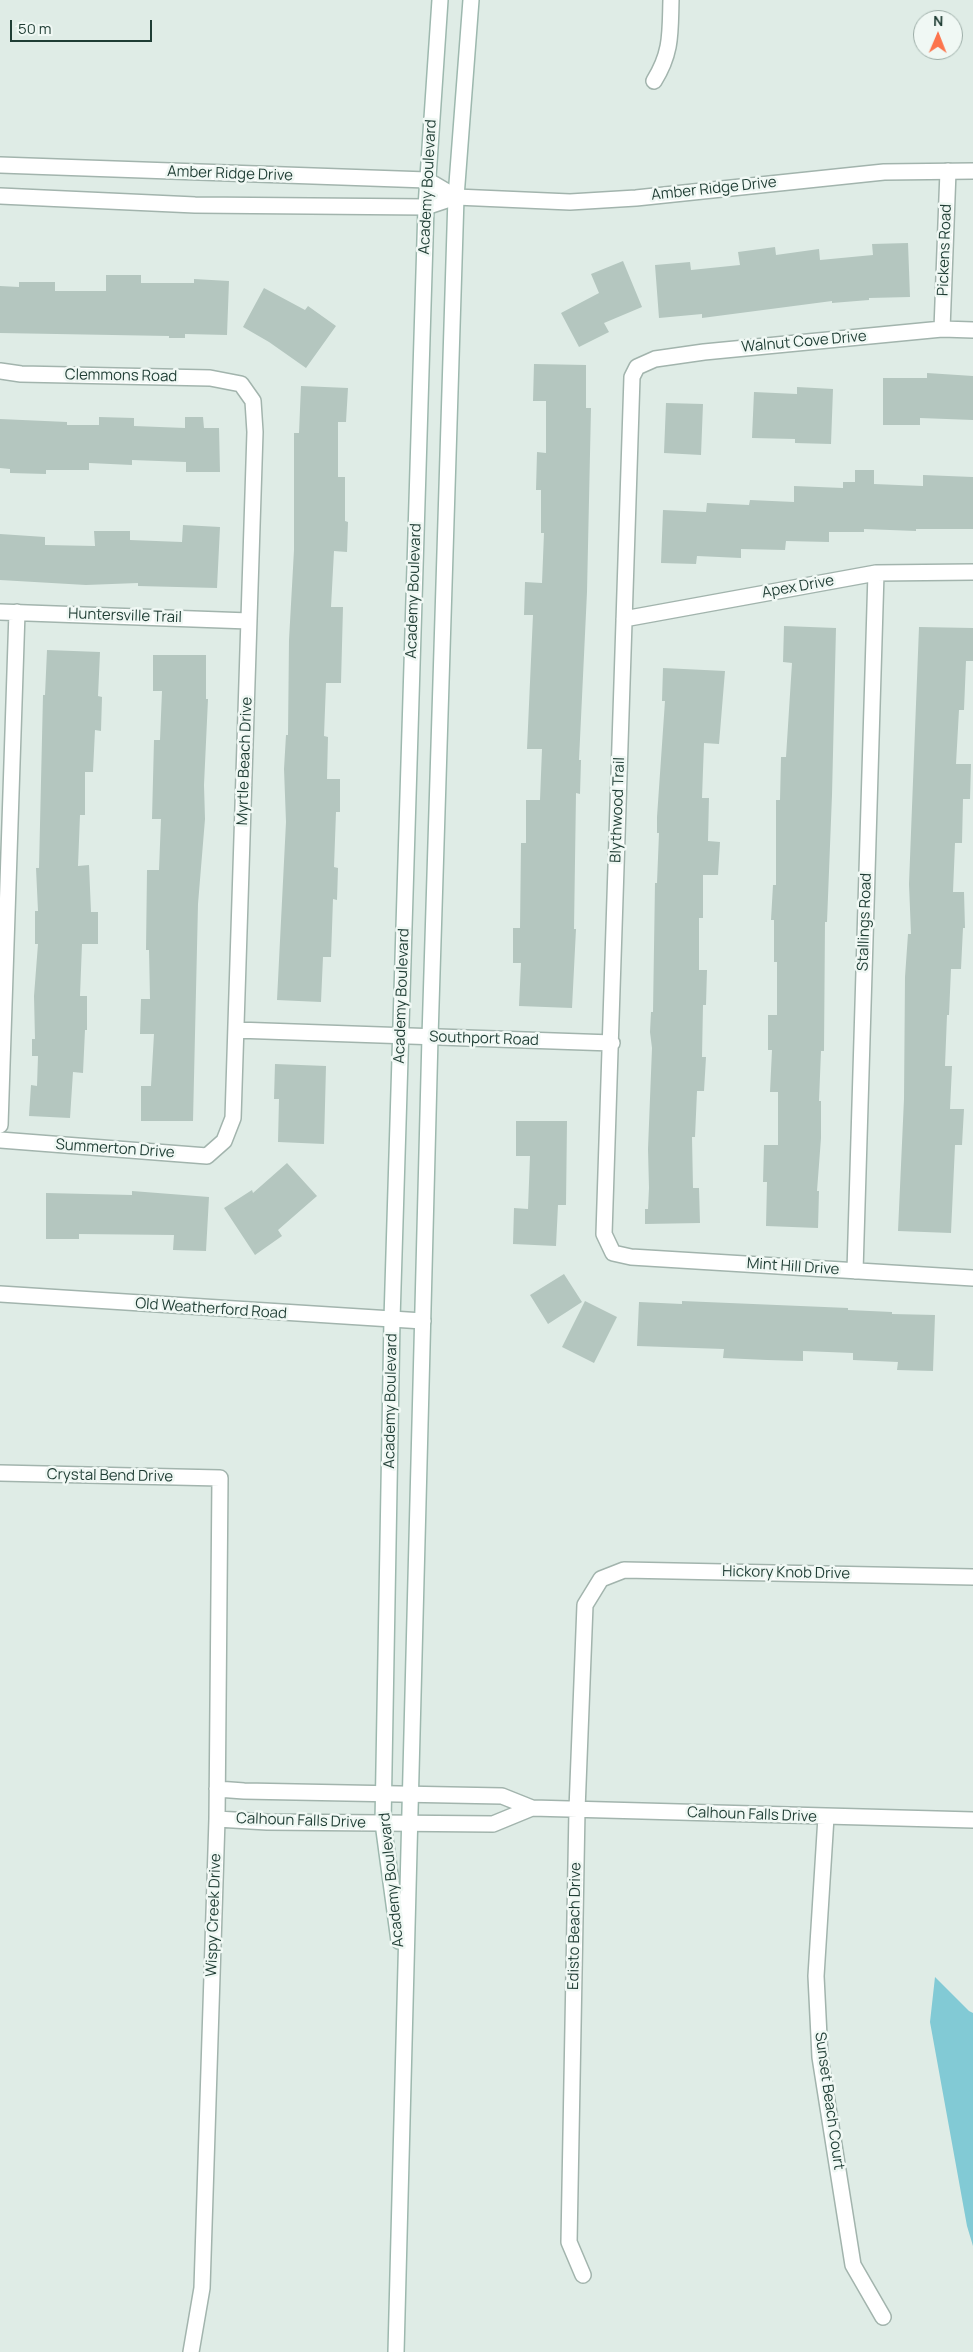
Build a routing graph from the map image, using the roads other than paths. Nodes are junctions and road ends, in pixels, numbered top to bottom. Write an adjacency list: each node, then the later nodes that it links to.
1 (440, 0): 8 (street, Academy Boulevard)
2 (471, 0): 10 (street, Academy Boulevard)
3 (672, 0): 4 (street)
4 (654, 81)
5 (0, 165): 8 (street, Amber Ridge Drive)
6 (948, 170): 7 (street, Amber Ridge Drive); 10 (street, Amber Ridge Drive); 12 (street, Pickens Road)
7 (973, 171)
8 (428, 180): 10 (street, Amber Ridge Drive); 11 (street, Academy Boulevard)
9 (0, 196): 11 (street, Amber Ridge Drive)
10 (456, 197): 11 (street, Amber Ridge Drive); 25 (street, Academy Boulevard)
11 (426, 207): 24 (street, Academy Boulevard)
12 (942, 329): 13 (street, Walnut Cove Drive); 14 (street, Walnut Cove Drive)
13 (973, 330)
14 (637, 367): 21 (street, Blythwood Trail)
15 (0, 371): 16 (street, Clemmons Road)
16 (241, 384): 22 (street, Myrtle Beach Drive)
17 (973, 572): 18 (street, Apex Drive)
18 (876, 573): 21 (street, Apex Drive); 31 (street, Stallings Road)
19 (0, 612): 20 (street, Huntersville Trail)
20 (17, 612): 22 (street, Huntersville Trail); 27 (street)
21 (624, 618): 26 (street, Blythwood Trail)
22 (249, 621): 23 (street, Myrtle Beach Drive)
23 (236, 1030): 24 (street, Southport Road); 29 (street, Myrtle Beach Drive)
24 (400, 1036): 25 (street, Southport Road); 34 (street, Academy Boulevard)
25 (430, 1037): 26 (street, Southport Road); 35 (street, Academy Boulevard)
26 (612, 1043): 30 (street, Blythwood Trail)
27 (0, 1125)
28 (0, 1140): 29 (street, Summerton Drive)
29 (224, 1141)
30 (612, 1252): 31 (street, Mint Hill Drive)
31 (855, 1271): 32 (street, Mint Hill Drive)
32 (973, 1278)
33 (0, 1294): 34 (street, Old Weatherford Road)
34 (392, 1319): 35 (street, Old Weatherford Road); 41 (street, Academy Boulevard)
35 (423, 1321): 42 (street, Academy Boulevard)
36 (0, 1474): 37 (street, Crystal Bend Drive)
37 (220, 1478): 40 (street, Wispy Creek Drive)
38 (973, 1578): 39 (street, Hickory Knob Drive)
39 (601, 1579): 44 (street, Edisto Beach Drive)
40 (217, 1789): 41 (street, Calhoun Falls Drive); 46 (street, Wispy Creek Drive)
41 (384, 1793): 42 (street, Calhoun Falls Drive); 48 (street, Academy Boulevard)
42 (410, 1794): 43 (street, Calhoun Falls Drive); 49 (street, Academy Boulevard)
43 (532, 1808): 44 (street, Calhoun Falls Drive); 49 (street, Calhoun Falls Drive)
44 (577, 1810): 45 (street, Calhoun Falls Drive); 51 (street, Edisto Beach Drive)
45 (826, 1817): 47 (street, Calhoun Falls Drive); 52 (street, Sunset Beach Court)
46 (217, 1819): 48 (street, Calhoun Falls Drive); 53 (street, Wispy Creek Drive)
47 (973, 1820)
48 (383, 1824): 49 (street, Calhoun Falls Drive); 50 (street, Academy Boulevard)
49 (409, 1824): 50 (street, Academy Boulevard)
50 (405, 1992): 54 (street, Academy Boulevard)
51 (583, 2275)
52 (882, 2317)
53 (191, 2352)
54 (396, 2352)

